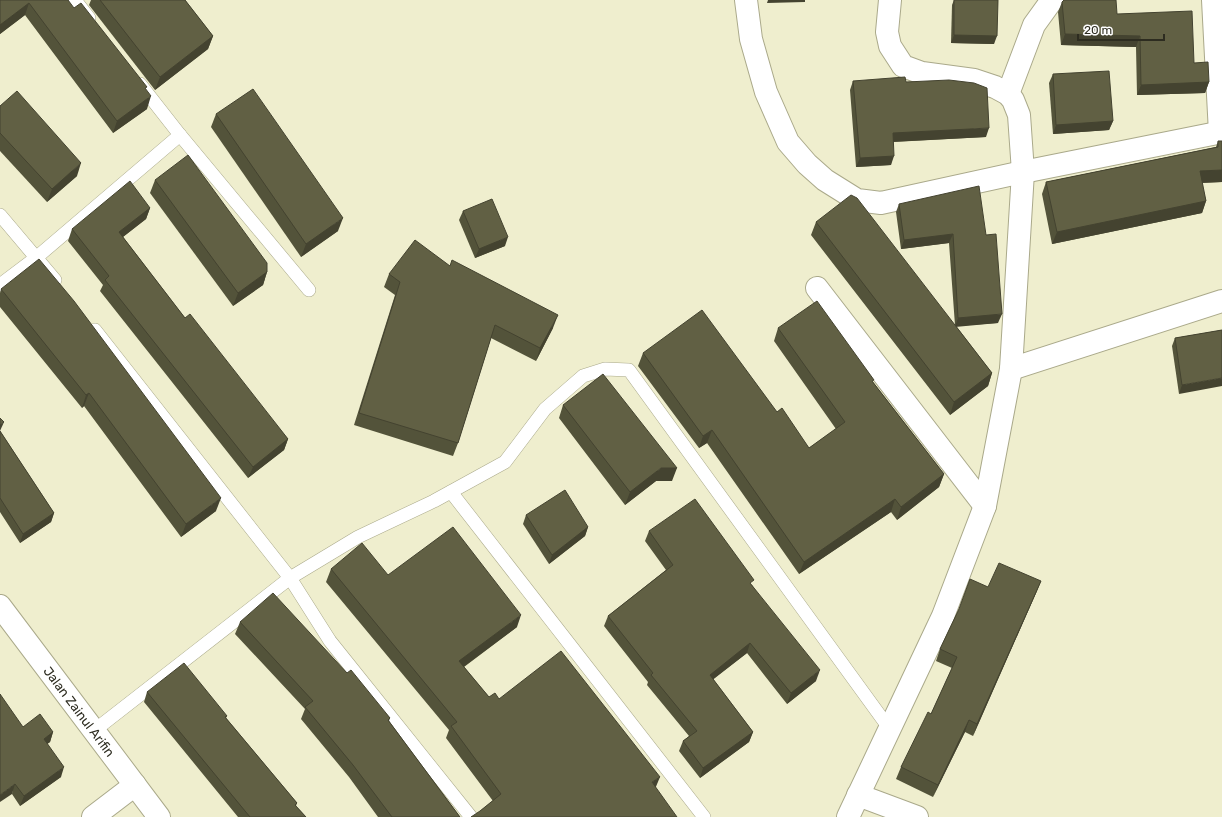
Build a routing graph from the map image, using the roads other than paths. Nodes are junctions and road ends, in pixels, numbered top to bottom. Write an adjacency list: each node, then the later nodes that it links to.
1 (75, 0): 6 (lane)
2 (746, 0): 11 (street)
3 (890, 0): 8 (street)
4 (1052, 0): 8 (street)
5 (1213, 0): 9 (street)
6 (99, 31)
7 (132, 74): 10 (lane)
8 (1008, 94): 11 (street)
9 (1221, 132): 11 (street)
10 (180, 135): 13 (lane); 17 (lane)
11 (1023, 172): 20 (street)
12 (0, 215): 13 (lane)
13 (37, 257): 14 (lane); 15 (lane)
14 (0, 285)
15 (62, 288)
16 (816, 288): 22 (street)
17 (309, 290)
18 (1222, 301): 20 (street)
19 (86, 318): 23 (lane)
20 (1011, 369): 22 (street)
21 (451, 492): 23 (lane); 25 (lane); 32 (lane)
22 (985, 506): 25 (street)
23 (290, 578): 26 (lane); 31 (lane)
24 (0, 606): 26 (street, Jalan Zainul Arifin)
25 (889, 728): 28 (street)
26 (95, 730): 27 (street, Jalan Zainul Arifin)
27 (136, 786): 29 (street); 30 (street, Jalan Zainul Arifin)
28 (858, 795): 33 (street); 34 (street)
29 (93, 817)
30 (159, 817)
31 (471, 817)
32 (704, 817)
33 (848, 817)
34 (917, 817)

